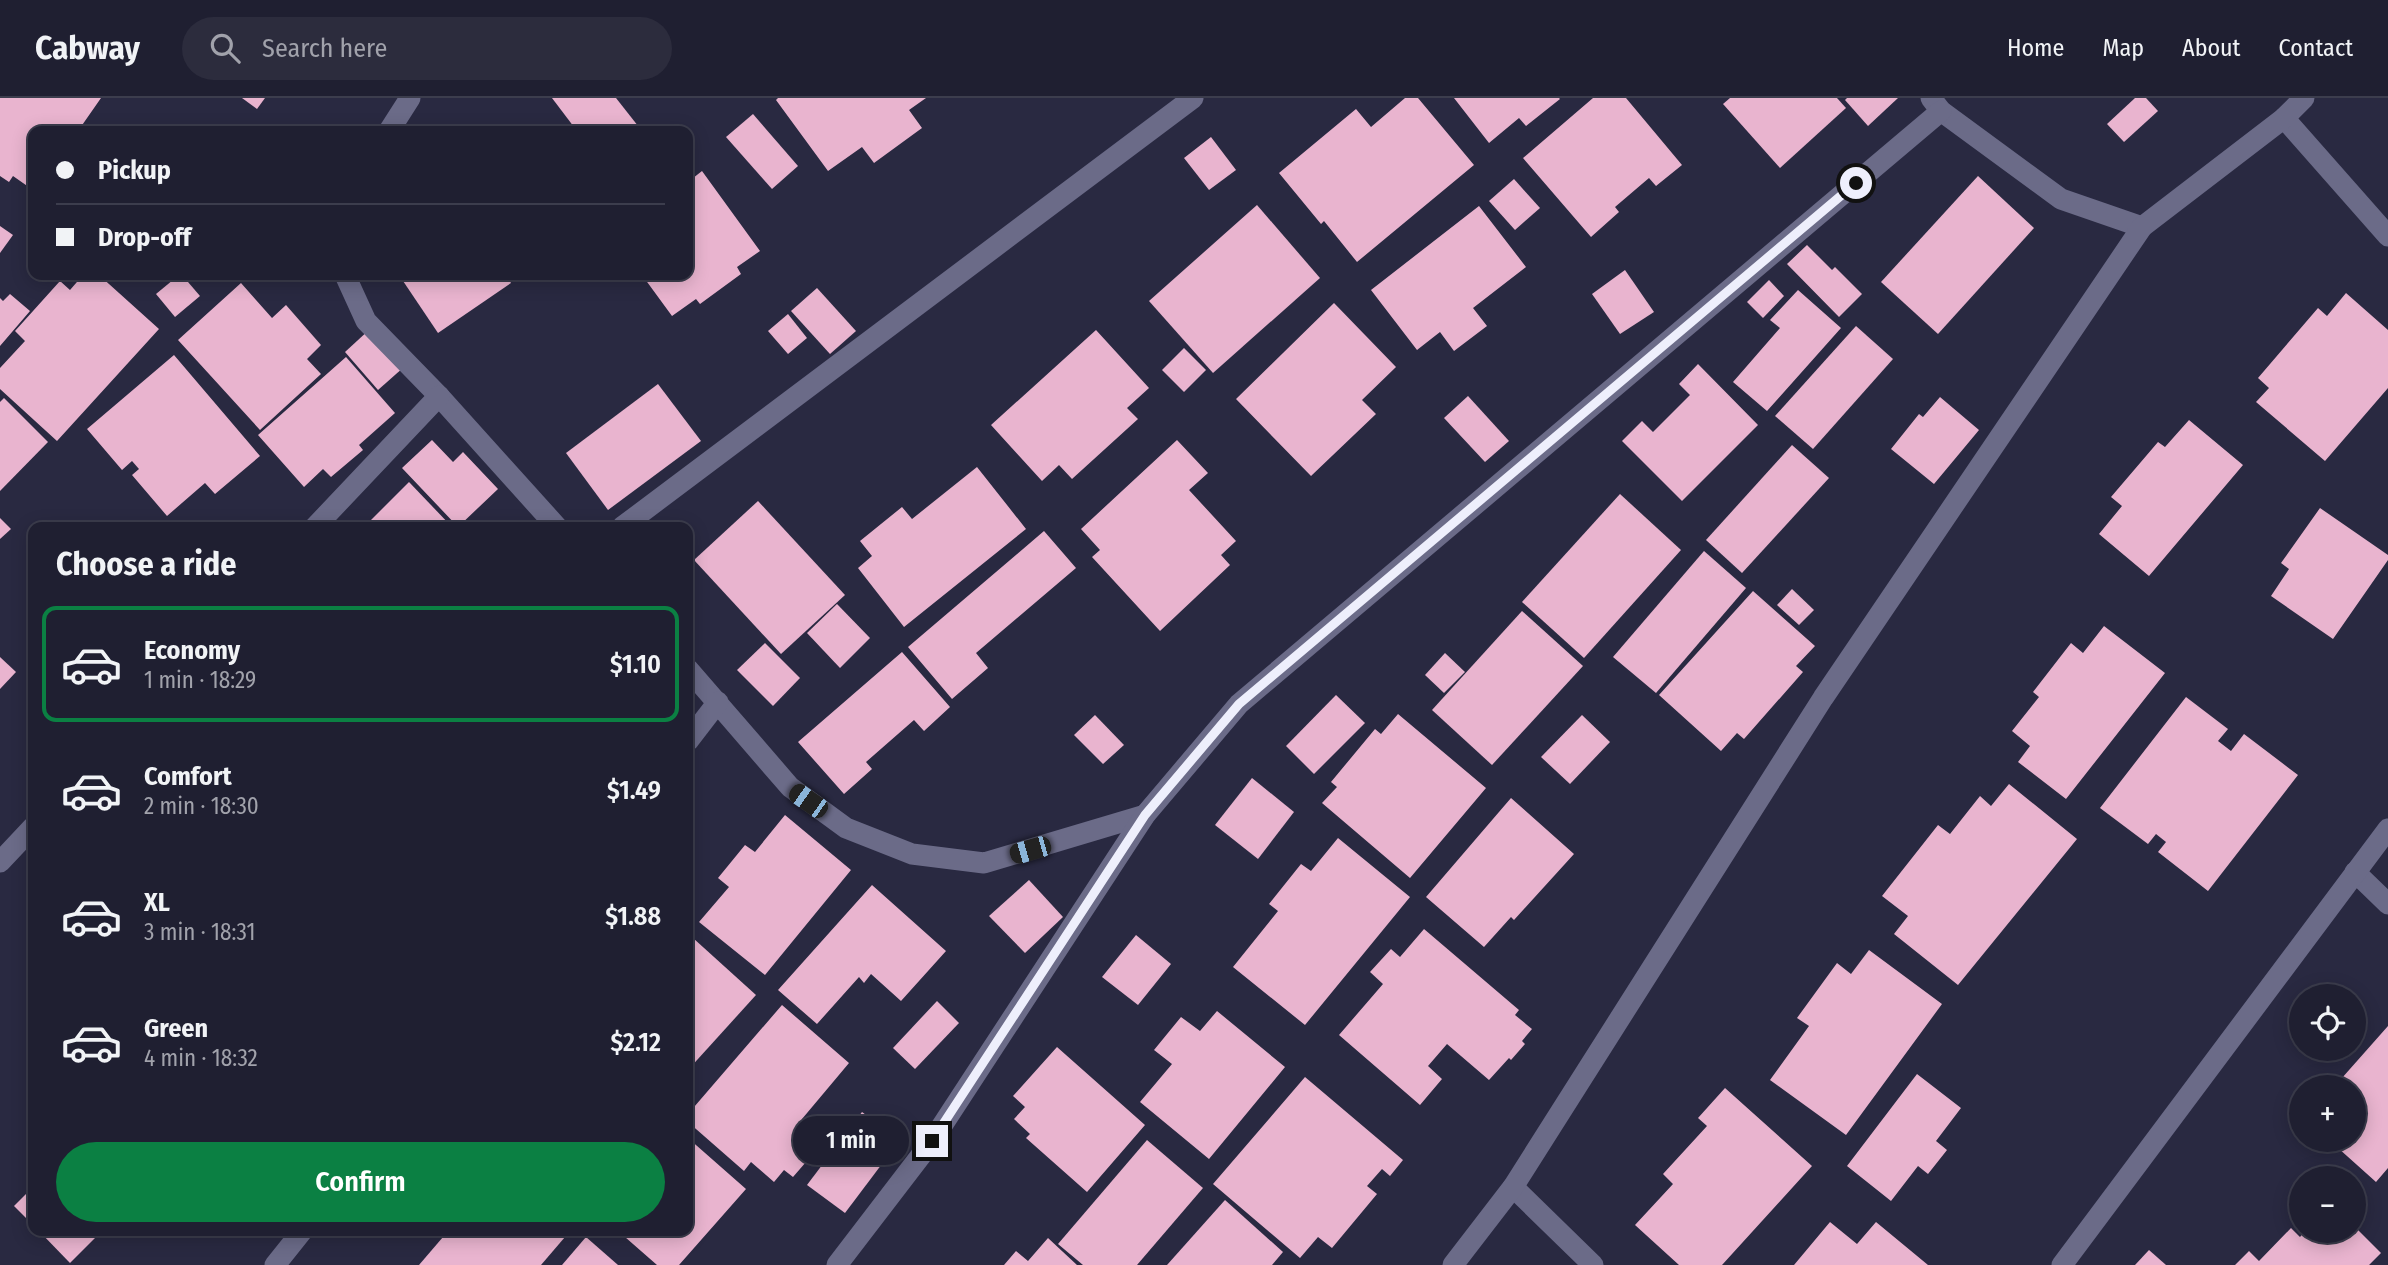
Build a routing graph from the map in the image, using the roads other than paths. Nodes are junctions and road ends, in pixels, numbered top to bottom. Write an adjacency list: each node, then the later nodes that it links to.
1 (410, 98): 6 (street)
2 (1193, 98): 13 (street)
3 (2304, 98): 5 (street)
4 (1936, 105): 7 (street); 17 (street)
5 (2284, 118): 7 (street); 8 (street)
6 (393, 126)
7 (2143, 227): 23 (street)
8 (2388, 236)
9 (347, 280): 10 (street)
10 (439, 396): 11 (street); 12 (street)
11 (320, 522)
12 (552, 522)
13 (629, 522)
14 (693, 674): 15 (street)
15 (718, 702): 16 (street); 17 (street)
16 (693, 734)
17 (1145, 815): 26 (street)
18 (2388, 829): 21 (street)
19 (28, 831): 20 (street)
20 (4, 853)
21 (2355, 872): 22 (street); 29 (street)
22 (2388, 904)
23 (1513, 1187): 27 (street); 28 (street)
24 (298, 1236): 25 (street)
25 (275, 1265)
26 (837, 1265)
27 (1453, 1265)
28 (1593, 1265)
29 (2062, 1265)

